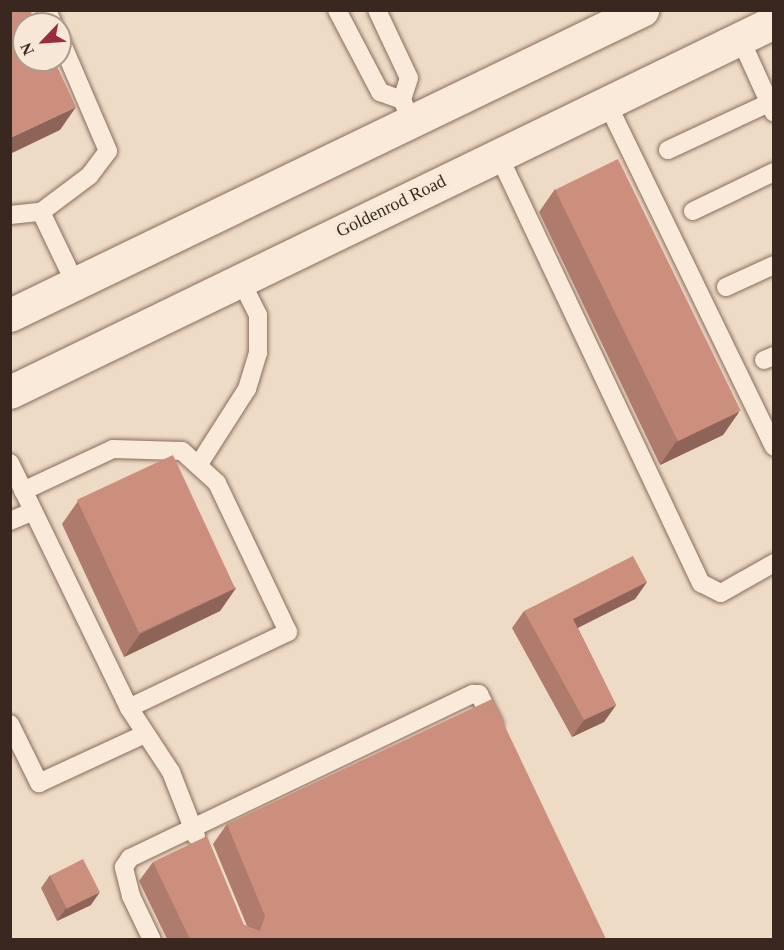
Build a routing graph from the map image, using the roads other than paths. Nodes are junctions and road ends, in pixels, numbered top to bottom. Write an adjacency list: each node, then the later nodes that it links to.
1 (337, 10): 9 (lane)
2 (377, 10): 9 (lane)
3 (642, 10): 9 (main road)
4 (774, 22): 5 (main road, Goldenrod Road)
5 (740, 38): 7 (main road, Goldenrod Road); 8 (lane)
6 (72, 67): 14 (lane)
7 (607, 103): 11 (main road, Goldenrod Road); 23 (lane)
8 (771, 108): 10 (lane)
9 (406, 109): 18 (main road)
10 (668, 150)
11 (498, 154): 17 (main road, Goldenrod Road); 29 (lane)
12 (774, 172): 13 (lane)
13 (693, 211)
14 (41, 212): 15 (lane); 18 (lane)
15 (10, 215)
16 (774, 265): 19 (lane)
17 (240, 279): 22 (main road, Goldenrod Road); 25 (lane)
18 (75, 283): 20 (main road)
19 (726, 287)
20 (23, 309): 21 (main road)
21 (10, 331)
22 (10, 392)
23 (774, 447)
24 (10, 463): 26 (lane)
25 (200, 464): 26 (lane); 30 (lane)
26 (23, 491): 27 (lane)
27 (33, 511): 28 (lane); 30 (lane)
28 (10, 521)
29 (774, 563)
30 (129, 708): 32 (lane)
31 (10, 724): 32 (lane)
32 (145, 734): 34 (lane)
33 (505, 747): 34 (lane)
34 (192, 826): 35 (lane); 36 (lane)
35 (206, 859)
36 (152, 939)

